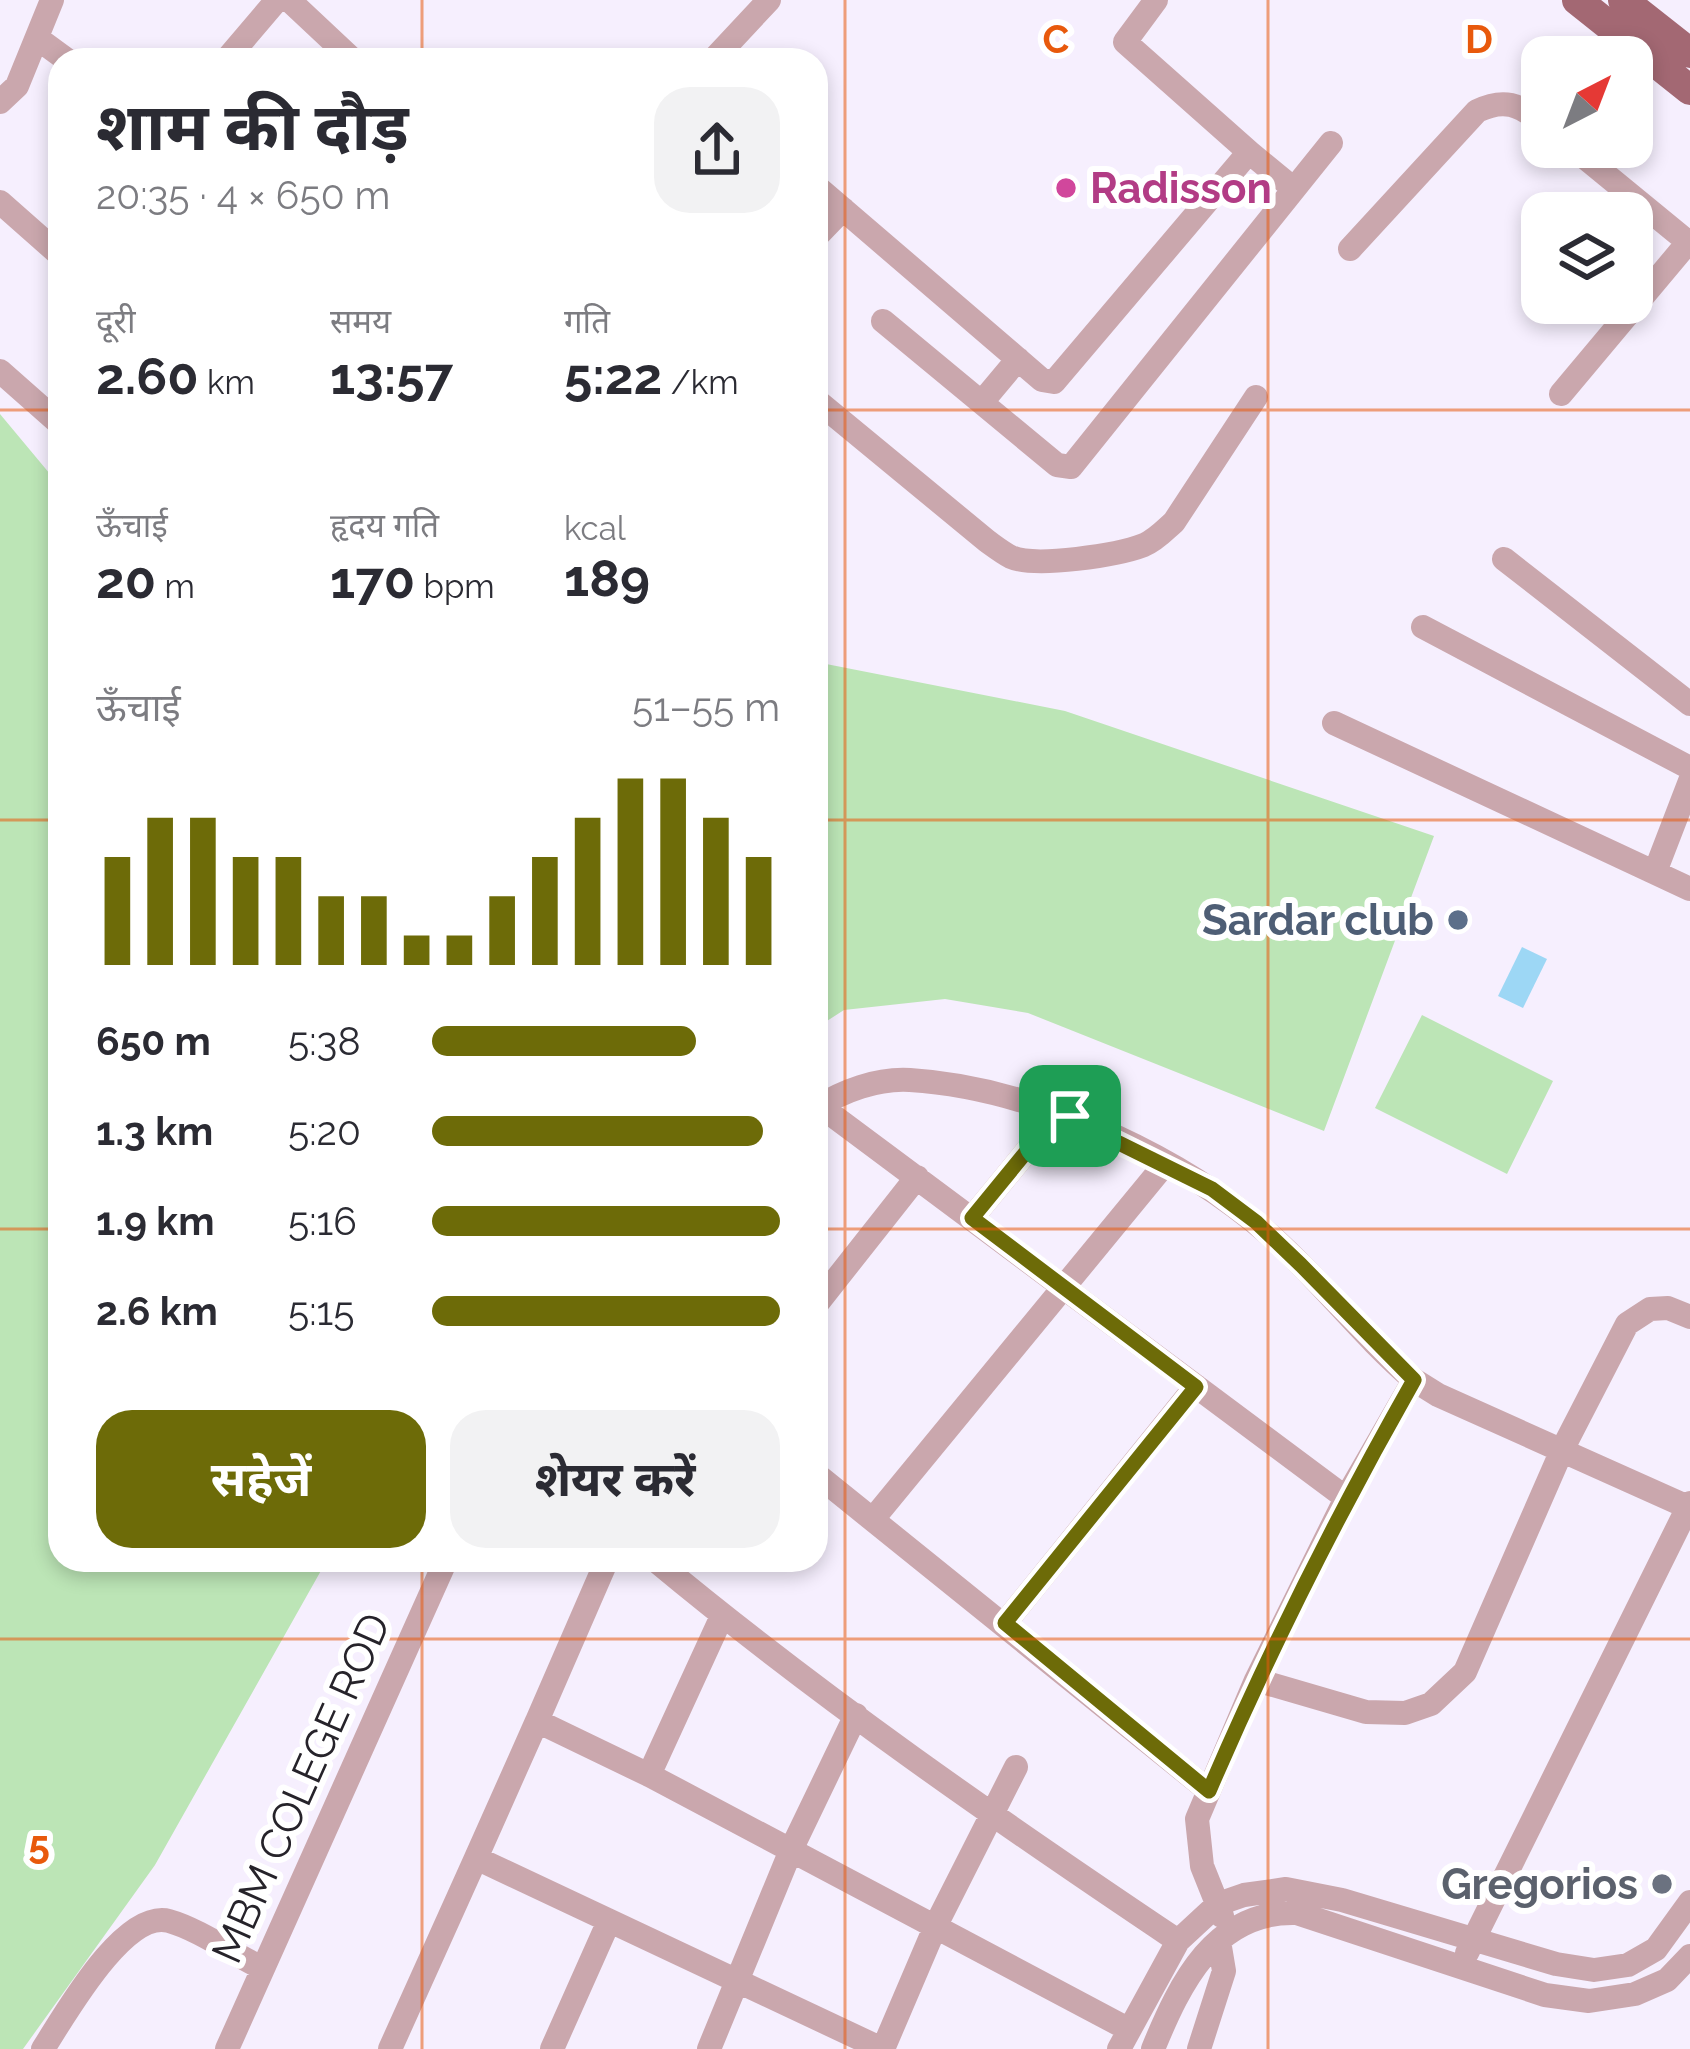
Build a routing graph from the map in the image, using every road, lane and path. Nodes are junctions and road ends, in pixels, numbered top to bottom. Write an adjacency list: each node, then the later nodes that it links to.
1 (52, 0): 8 (street)
2 (277, 0): 10 (street)
3 (289, 0): 11 (street)
4 (770, 0): 12 (street)
5 (1156, 0): 18 (street)
6 (1577, 0): 14 (main road)
7 (1623, 0): 13 (main road)
8 (38, 38): 9 (street); 15 (street)
9 (51, 48)
10 (236, 48)
11 (340, 48)
12 (724, 48)
13 (1690, 53)
14 (1690, 90)
15 (0, 102)
16 (1521, 108): 27 (street)
17 (1331, 143): 20 (street)
18 (1249, 152): 20 (street); 29 (street)
19 (1598, 168): 25 (street)
20 (1294, 189): 33 (street)
21 (828, 196): 23 (street)
22 (0, 202): 26 (street)
23 (843, 209): 24 (street); 29 (street)
24 (828, 225)
25 (1689, 241): 31 (street)
26 (48, 244)
27 (1350, 249)
28 (883, 321): 33 (street)
29 (1018, 358): 33 (street)
30 (0, 371): 35 (street)
31 (1561, 394)
32 (1256, 397): 34 (street)
33 (982, 402)
34 (828, 410)
35 (48, 413)
36 (1504, 559): 38 (street)
37 (1424, 627): 40 (street)
38 (1690, 704)
39 (1334, 723): 42 (street)
40 (1690, 768)
41 (1690, 781): 42 (street)
42 (1655, 872): 43 (street)
43 (1690, 889)
44 (828, 1101): 45 (street)
45 (1058, 1113): 47 (street); 49 (street)
46 (828, 1114): 48 (street)
47 (1165, 1164): 50 (street); 53 (street)
48 (916, 1177): 49 (street); 51 (street)
49 (972, 1218): 50 (street)
50 (1065, 1288): 54 (street); 59 (street)
51 (828, 1290)
52 (1679, 1313): 55 (street)
53 (1414, 1380): 55 (street); 57 (street)
54 (1196, 1387): 57 (street); 64 (street)
55 (1562, 1450): 58 (street); 65 (street)
56 (828, 1483): 59 (street)
57 (1346, 1498): 65 (street)
58 (1689, 1506): 80 (street)
59 (873, 1519): 64 (street)
60 (441, 1572): 82 (street, MBM COLEGE ROD)
61 (602, 1572): 67 (street)
62 (669, 1572): 63 (street)
63 (722, 1616): 66 (street); 69 (street)
64 (1005, 1623): 70 (street)
65 (1256, 1680): 70 (street)
66 (856, 1715): 71 (street); 72 (street)
67 (537, 1721): 69 (street); 73 (street)
68 (1016, 1767): 71 (street)
69 (649, 1775): 72 (street)
70 (1209, 1791): 75 (street)
71 (990, 1815): 77 (street); 79 (street)
72 (791, 1850): 77 (street); 84 (street)
73 (476, 1858): 76 (street); 88 (street)
74 (1690, 1902): 80 (street)
75 (1218, 1904): 78 (street); 79 (street); 80 (street)
76 (609, 1921): 84 (street); 89 (street)
77 (936, 1925): 85 (street); 91 (street)
78 (1223, 1936): 83 (street); 92 (street); 93 (street)
79 (1178, 1941): 85 (street)
80 (1473, 1941): 83 (street)
81 (1690, 1956): 83 (street)
82 (262, 1968): 86 (street); 87 (street, MBM COLEGE ROD)
83 (1459, 1969)
84 (739, 1982): 90 (street); 91 (street)
85 (1124, 2039)
86 (43, 2049)
87 (227, 2049)
88 (390, 2049)
89 (552, 2049)
90 (709, 2049)
91 (883, 2049)
92 (1153, 2049)
93 (1199, 2049)

